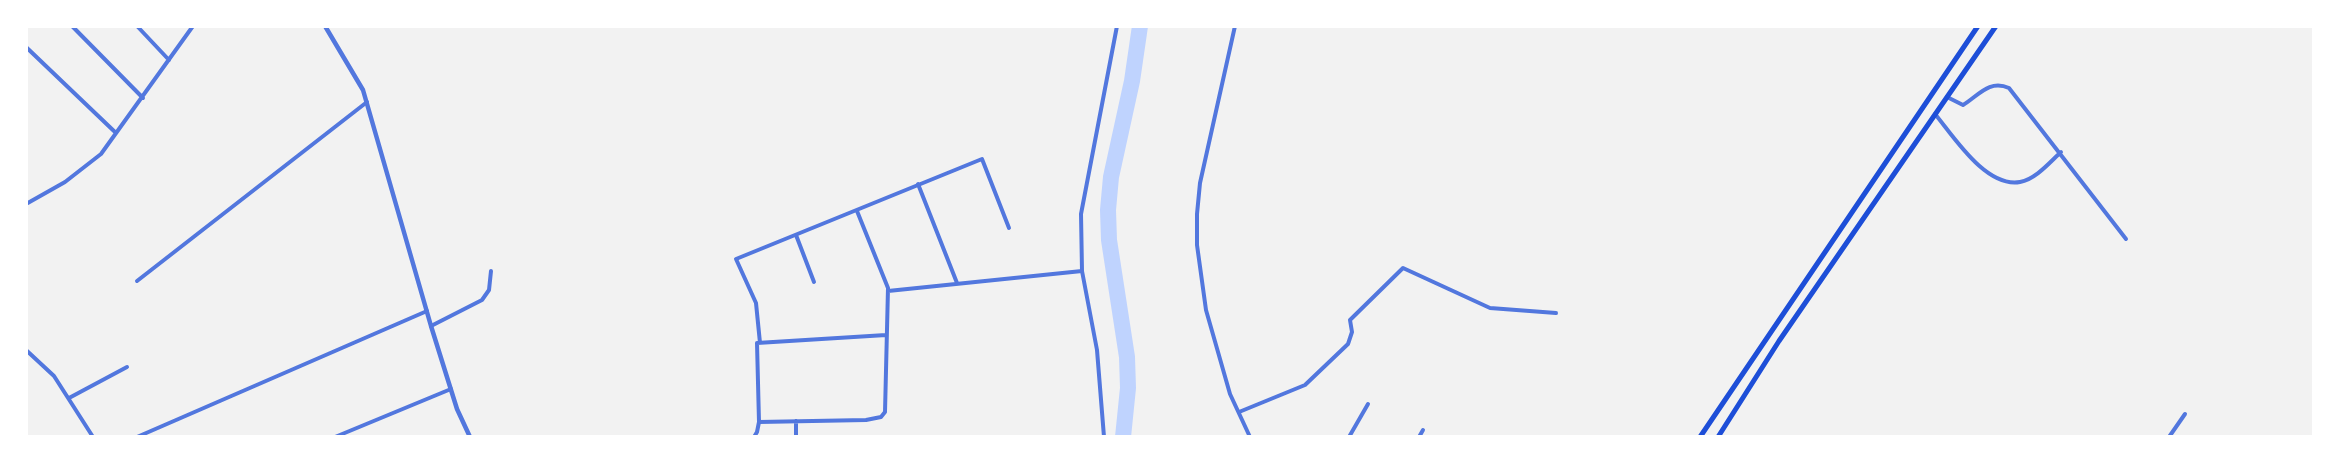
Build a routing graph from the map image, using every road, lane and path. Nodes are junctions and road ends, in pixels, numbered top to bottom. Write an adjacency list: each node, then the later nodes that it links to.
1 (72, 26): 12 (street)
2 (137, 26): 10 (street)
3 (193, 26): 10 (street)
4 (325, 26): 13 (street)
5 (1117, 26): 24 (street)
6 (1235, 26): 39 (street)
7 (1978, 26): 54 (main road)
8 (1996, 26): 11 (main road)
9 (26, 47): 15 (street)
10 (168, 60): 12 (street)
11 (1947, 97): 14 (main road); 16 (street)
12 (143, 98): 15 (street)
13 (367, 102): 25 (street); 29 (street)
14 (1935, 114): 16 (street); 55 (main road)
15 (116, 134): 18 (street)
16 (2061, 152): 22 (street)
17 (918, 184): 19 (street); 20 (street); 27 (street)
18 (26, 204)
19 (857, 211): 21 (street); 28 (street)
20 (1008, 228)
21 (796, 235): 26 (street); 33 (street)
22 (2126, 239)
23 (491, 271): 31 (street)
24 (1082, 271): 27 (street); 50 (street)
25 (137, 281)
26 (814, 282)
27 (957, 283): 28 (street)
28 (888, 291): 32 (street)
29 (427, 311): 31 (street); 45 (street)
30 (1556, 313): 39 (street)
31 (431, 326): 36 (street)
32 (886, 335): 33 (street); 41 (street)
33 (760, 343): 42 (street)
34 (26, 350): 37 (street)
35 (128, 367): 37 (street)
36 (451, 389): 46 (street); 47 (street)
37 (69, 398): 44 (street)
38 (1368, 404): 52 (street)
39 (1239, 412): 51 (street)
40 (2185, 414): 56 (street)
41 (796, 421): 42 (street); 49 (street)
42 (759, 422): 48 (street)
43 (1423, 430): 53 (street)
44 (93, 437)
45 (137, 437)
46 (335, 437)
47 (470, 437)
48 (754, 437)
49 (796, 437)
50 (1104, 437)
51 (1250, 437)
52 (1349, 437)
53 (1419, 437)
54 (1700, 437)
55 (1718, 437)
56 (2169, 437)

